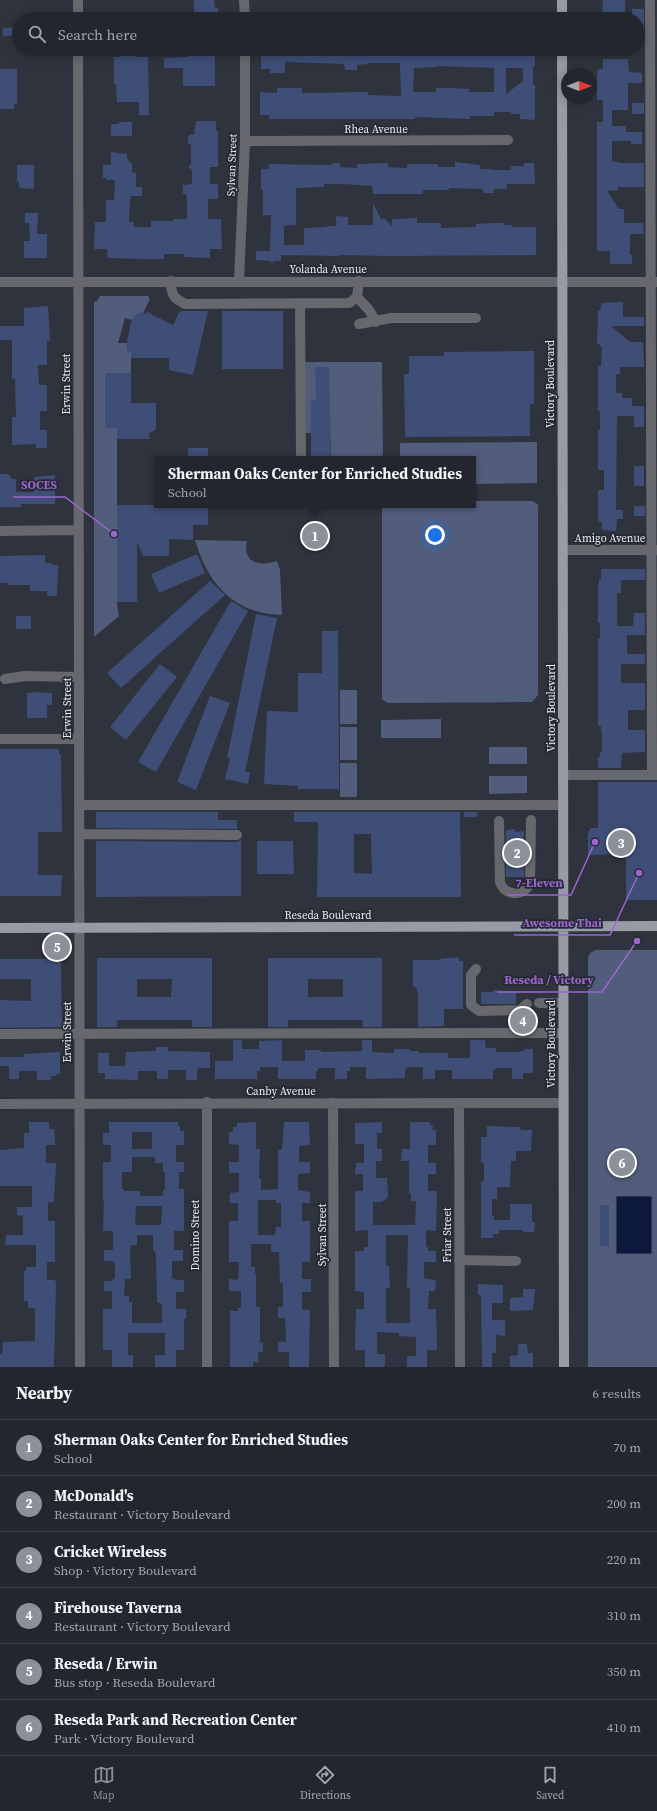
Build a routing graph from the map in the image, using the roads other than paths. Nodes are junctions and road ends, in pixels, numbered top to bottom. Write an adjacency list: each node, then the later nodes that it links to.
1 (78, 0): 5 (street)
2 (244, 0): 6 (street)
3 (562, 0): 7 (main road)
4 (650, 0): 19 (street)
5 (78, 12)
6 (245, 12)
7 (562, 12)
8 (78, 56): 13 (street, Erwin Street)
9 (245, 56): 12 (street, Sylvan Street)
10 (562, 56): 16 (main road, Victory Boulevard)
11 (508, 140): 12 (street, Rhea Avenue)
12 (245, 141): 18 (street, Sylvan Street)
13 (79, 281): 14 (street, Yolanda Avenue); 17 (street, Yolanda Avenue); 26 (street, Erwin Street)
14 (171, 281): 18 (street, Yolanda Avenue); 21 (street)
15 (359, 281): 16 (street, Yolanda Avenue); 18 (street, Yolanda Avenue); 20 (street)
16 (562, 281): 19 (street, Yolanda Avenue); 28 (main road, Victory Boulevard)
17 (0, 282)
18 (240, 282)
19 (654, 282): 29 (street)
20 (357, 297): 21 (street); 23 (street)
21 (300, 304): 25 (street)
22 (476, 318): 23 (street)
23 (376, 322): 24 (street)
24 (359, 324)
25 (301, 456)
26 (78, 530): 27 (street); 30 (street, Erwin Street)
27 (0, 531)
28 (563, 550): 29 (street, Amigo Avenue); 34 (main road, Victory Boulevard)
29 (654, 550): 35 (street)
30 (78, 677): 31 (street); 32 (street, Erwin Street)
31 (5, 679)
32 (79, 739): 33 (street); 36 (street, Erwin Street)
33 (0, 740)
34 (563, 775): 35 (street); 37 (main road, Victory Boulevard)
35 (654, 775)
36 (79, 804): 37 (street); 40 (street, Erwin Street)
37 (563, 804): 42 (main road, Victory Boulevard)
38 (531, 820): 39 (street)
39 (499, 821)
40 (79, 834): 41 (street); 44 (street, Erwin Street)
41 (237, 834)
42 (563, 926): 43 (main road, Reseda Boulevard); 44 (main road, Reseda Boulevard); 48 (main road, Victory Boulevard)
43 (657, 926)
44 (79, 927): 45 (main road, Reseda Boulevard); 52 (street, Erwin Street)
45 (0, 928)
46 (476, 969): 49 (street)
47 (539, 1003): 48 (street)
48 (563, 1003): 50 (main road, Victory Boulevard)
49 (526, 1004)
50 (563, 1033): 52 (street); 57 (main road, Victory Boulevard)
51 (0, 1034): 52 (street)
52 (80, 1034): 54 (street, Erwin Street)
53 (208, 1102): 54 (street, Canby Avenue); 55 (street, Canby Avenue); 62 (street, Domino Street)
54 (80, 1103): 58 (street, Canby Avenue); 61 (street, Erwin Street)
55 (333, 1103): 56 (street, Canby Avenue); 63 (street, Sylvan Street)
56 (459, 1103): 57 (street, Canby Avenue); 59 (street, Friar Street)
57 (563, 1103): 65 (main road, Victory Boulevard)
58 (0, 1104)
59 (459, 1260): 60 (street); 64 (street, Friar Street)
60 (516, 1261)
61 (80, 1367)
62 (208, 1367)
63 (334, 1367)
64 (460, 1367)
65 (564, 1367)

